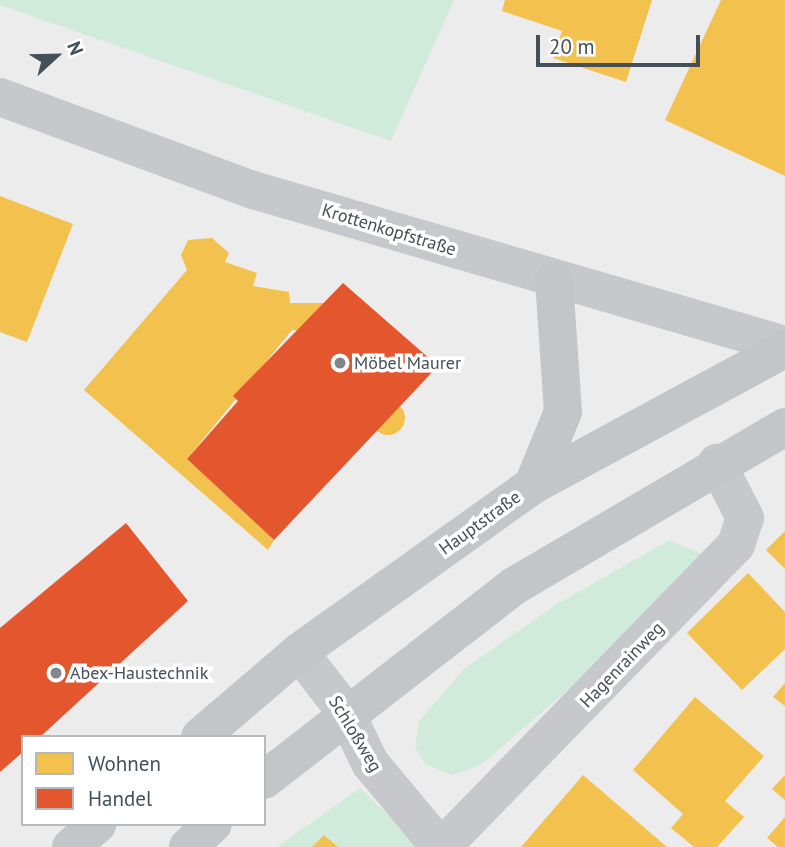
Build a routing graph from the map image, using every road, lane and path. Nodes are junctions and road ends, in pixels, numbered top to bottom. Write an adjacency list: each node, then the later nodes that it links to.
1 (0, 97): 2 (street, Krottenkopfstraße)
2 (554, 279): 3 (street, Krottenkopfstraße); 6 (main road)
3 (785, 347): 6 (main road, Hauptstraße)
4 (785, 427): 5 (main road)
5 (717, 463): 8 (main road); 15 (street, Hagenrainweg)
6 (533, 485): 7 (main road, Hauptstraße)
7 (299, 652): 8 (street, Schloßweg); 9 (main road, Hauptstraße)
8 (345, 711): 10 (main road); 15 (street, Schloßweg)
9 (202, 735)
10 (266, 778)
11 (95, 826): 13 (main road)
12 (211, 826): 14 (main road)
13 (71, 847)
14 (188, 847)
15 (441, 847)

